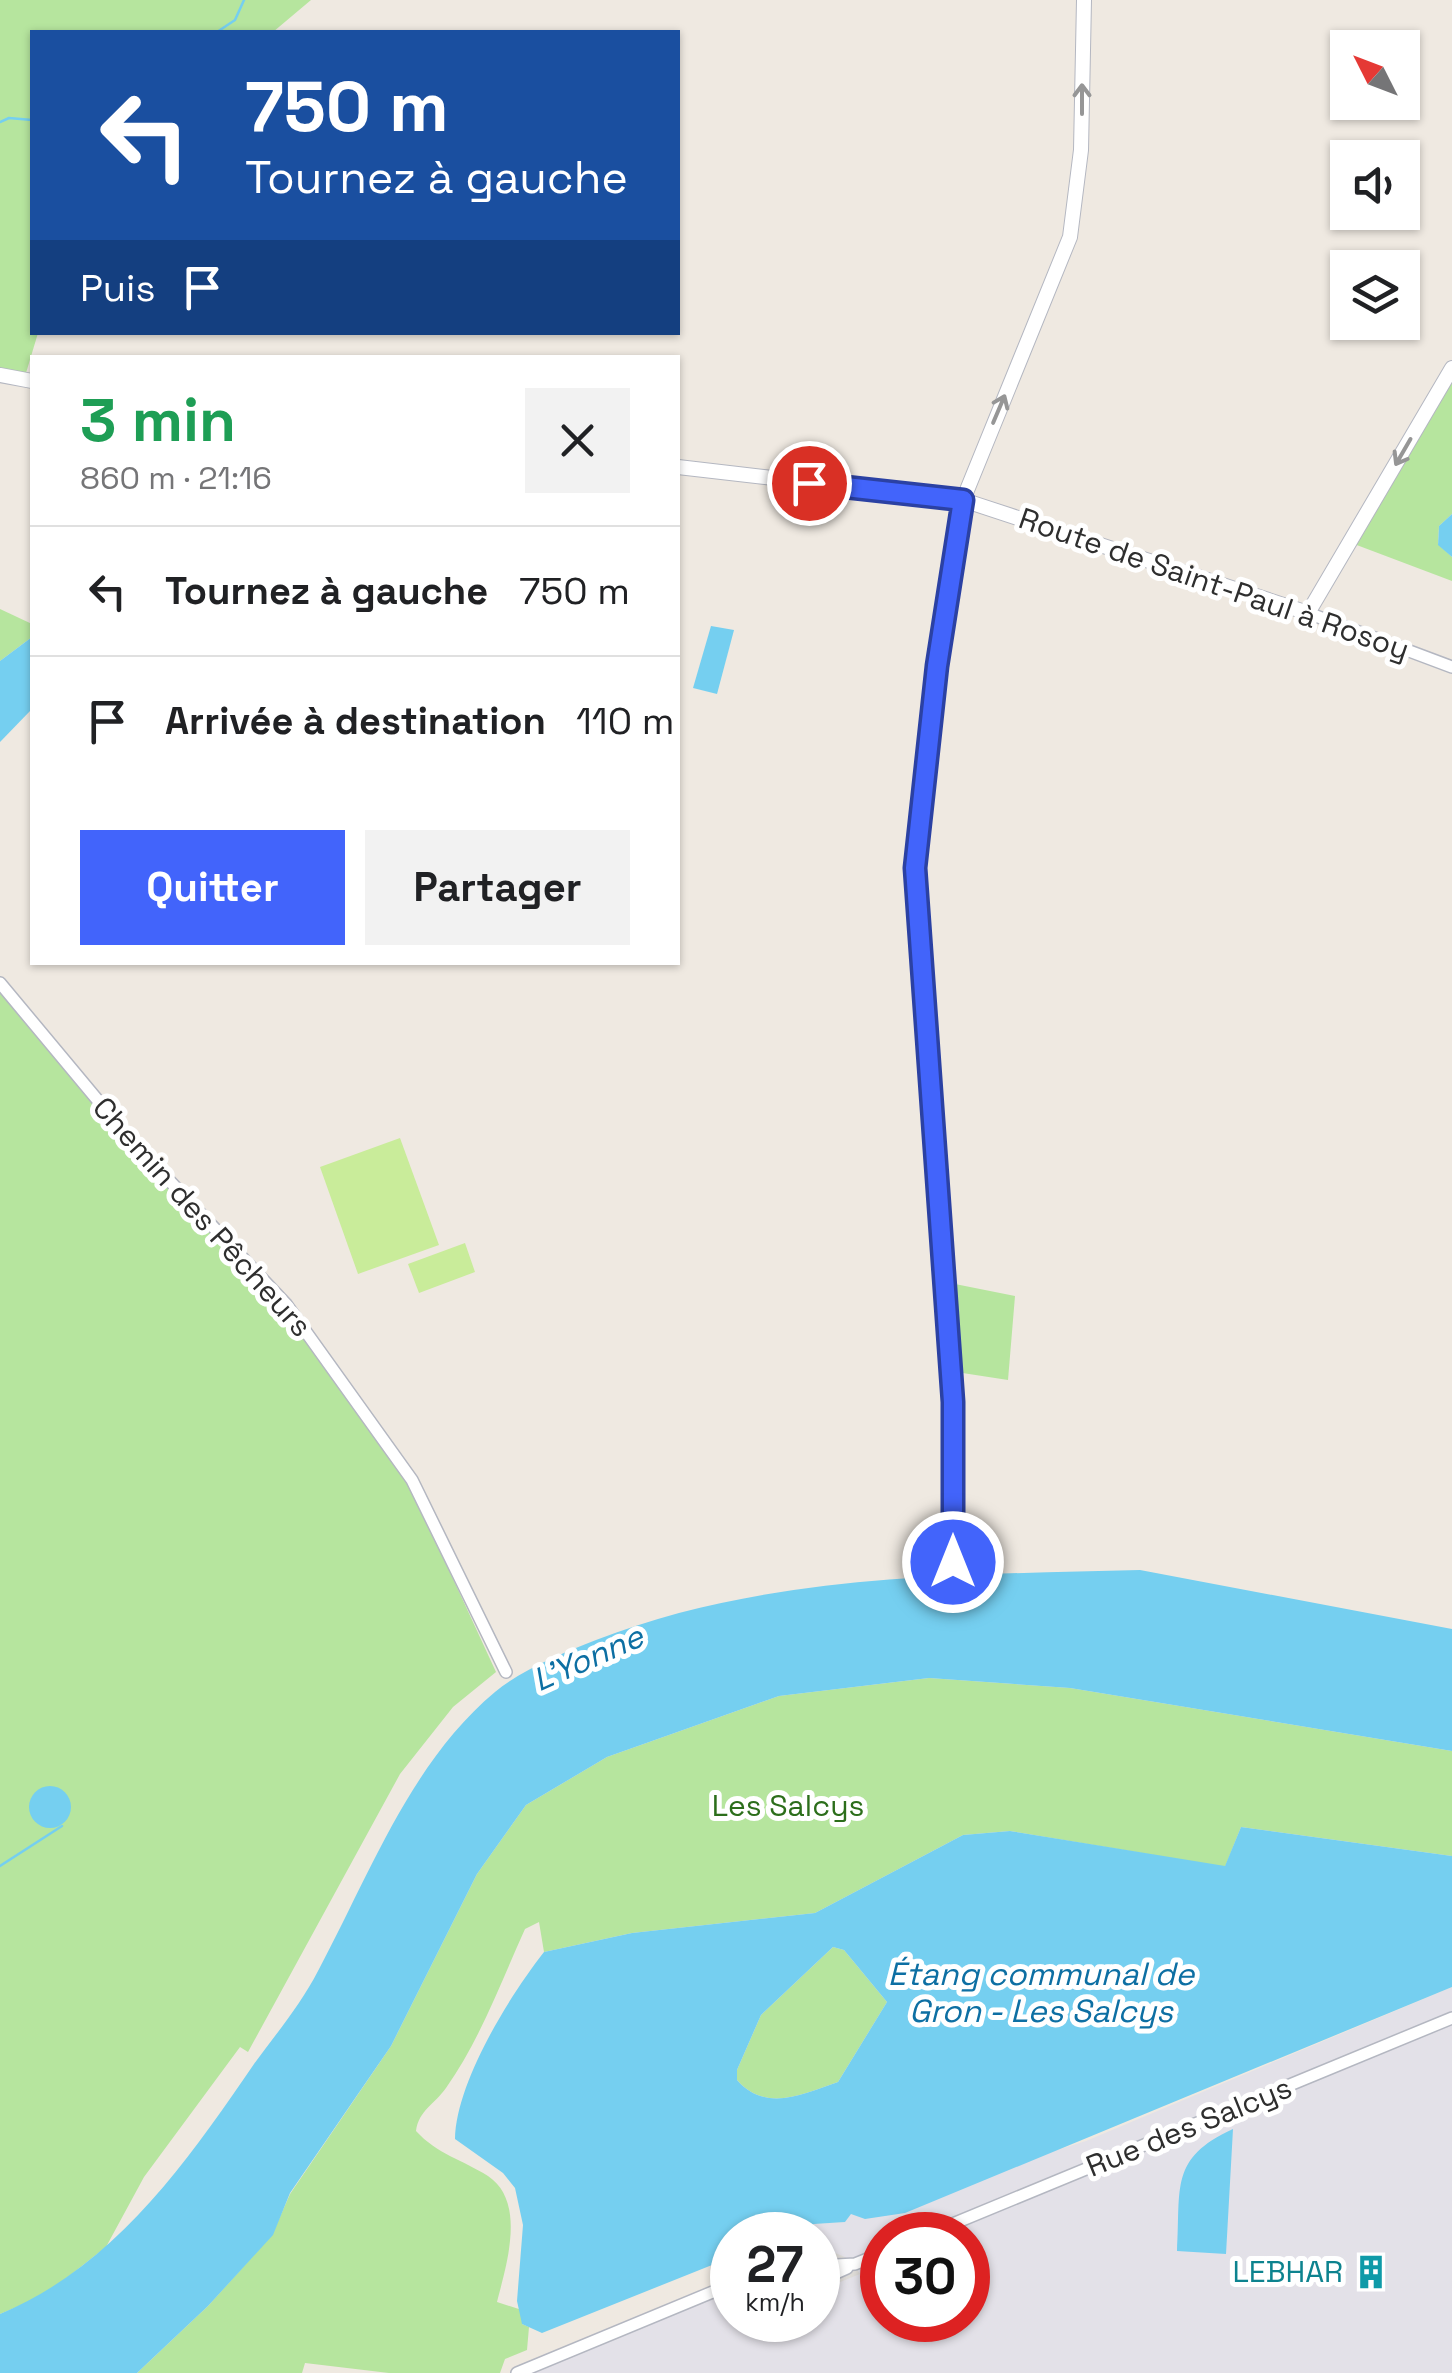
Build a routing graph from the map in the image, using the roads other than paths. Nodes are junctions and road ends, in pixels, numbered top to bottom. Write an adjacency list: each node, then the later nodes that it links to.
1 (1084, 0): 6 (street, one-way to 1)
2 (1452, 368): 7 (street, one-way to 7)
3 (0, 375): 4 (street)
4 (30, 381)
5 (680, 467): 6 (street, Route de Saint-Paul à Rosoy)
6 (963, 500): 7 (street, Route de Saint-Paul à Rosoy); 10 (street)
7 (1308, 614): 8 (street, Route de Saint-Paul à Rosoy)
8 (1452, 667)
9 (0, 983): 11 (street, Chemin des Pêcheurs)
10 (953, 1562)
11 (506, 1672)
12 (1452, 2018): 13 (street, Rue des Salcys)
13 (982, 2212)
14 (860, 2262): 15 (street)
15 (855, 2264): 16 (street); 17 (street)
16 (840, 2265)
17 (840, 2271)
18 (710, 2293): 19 (street)
19 (517, 2373)

